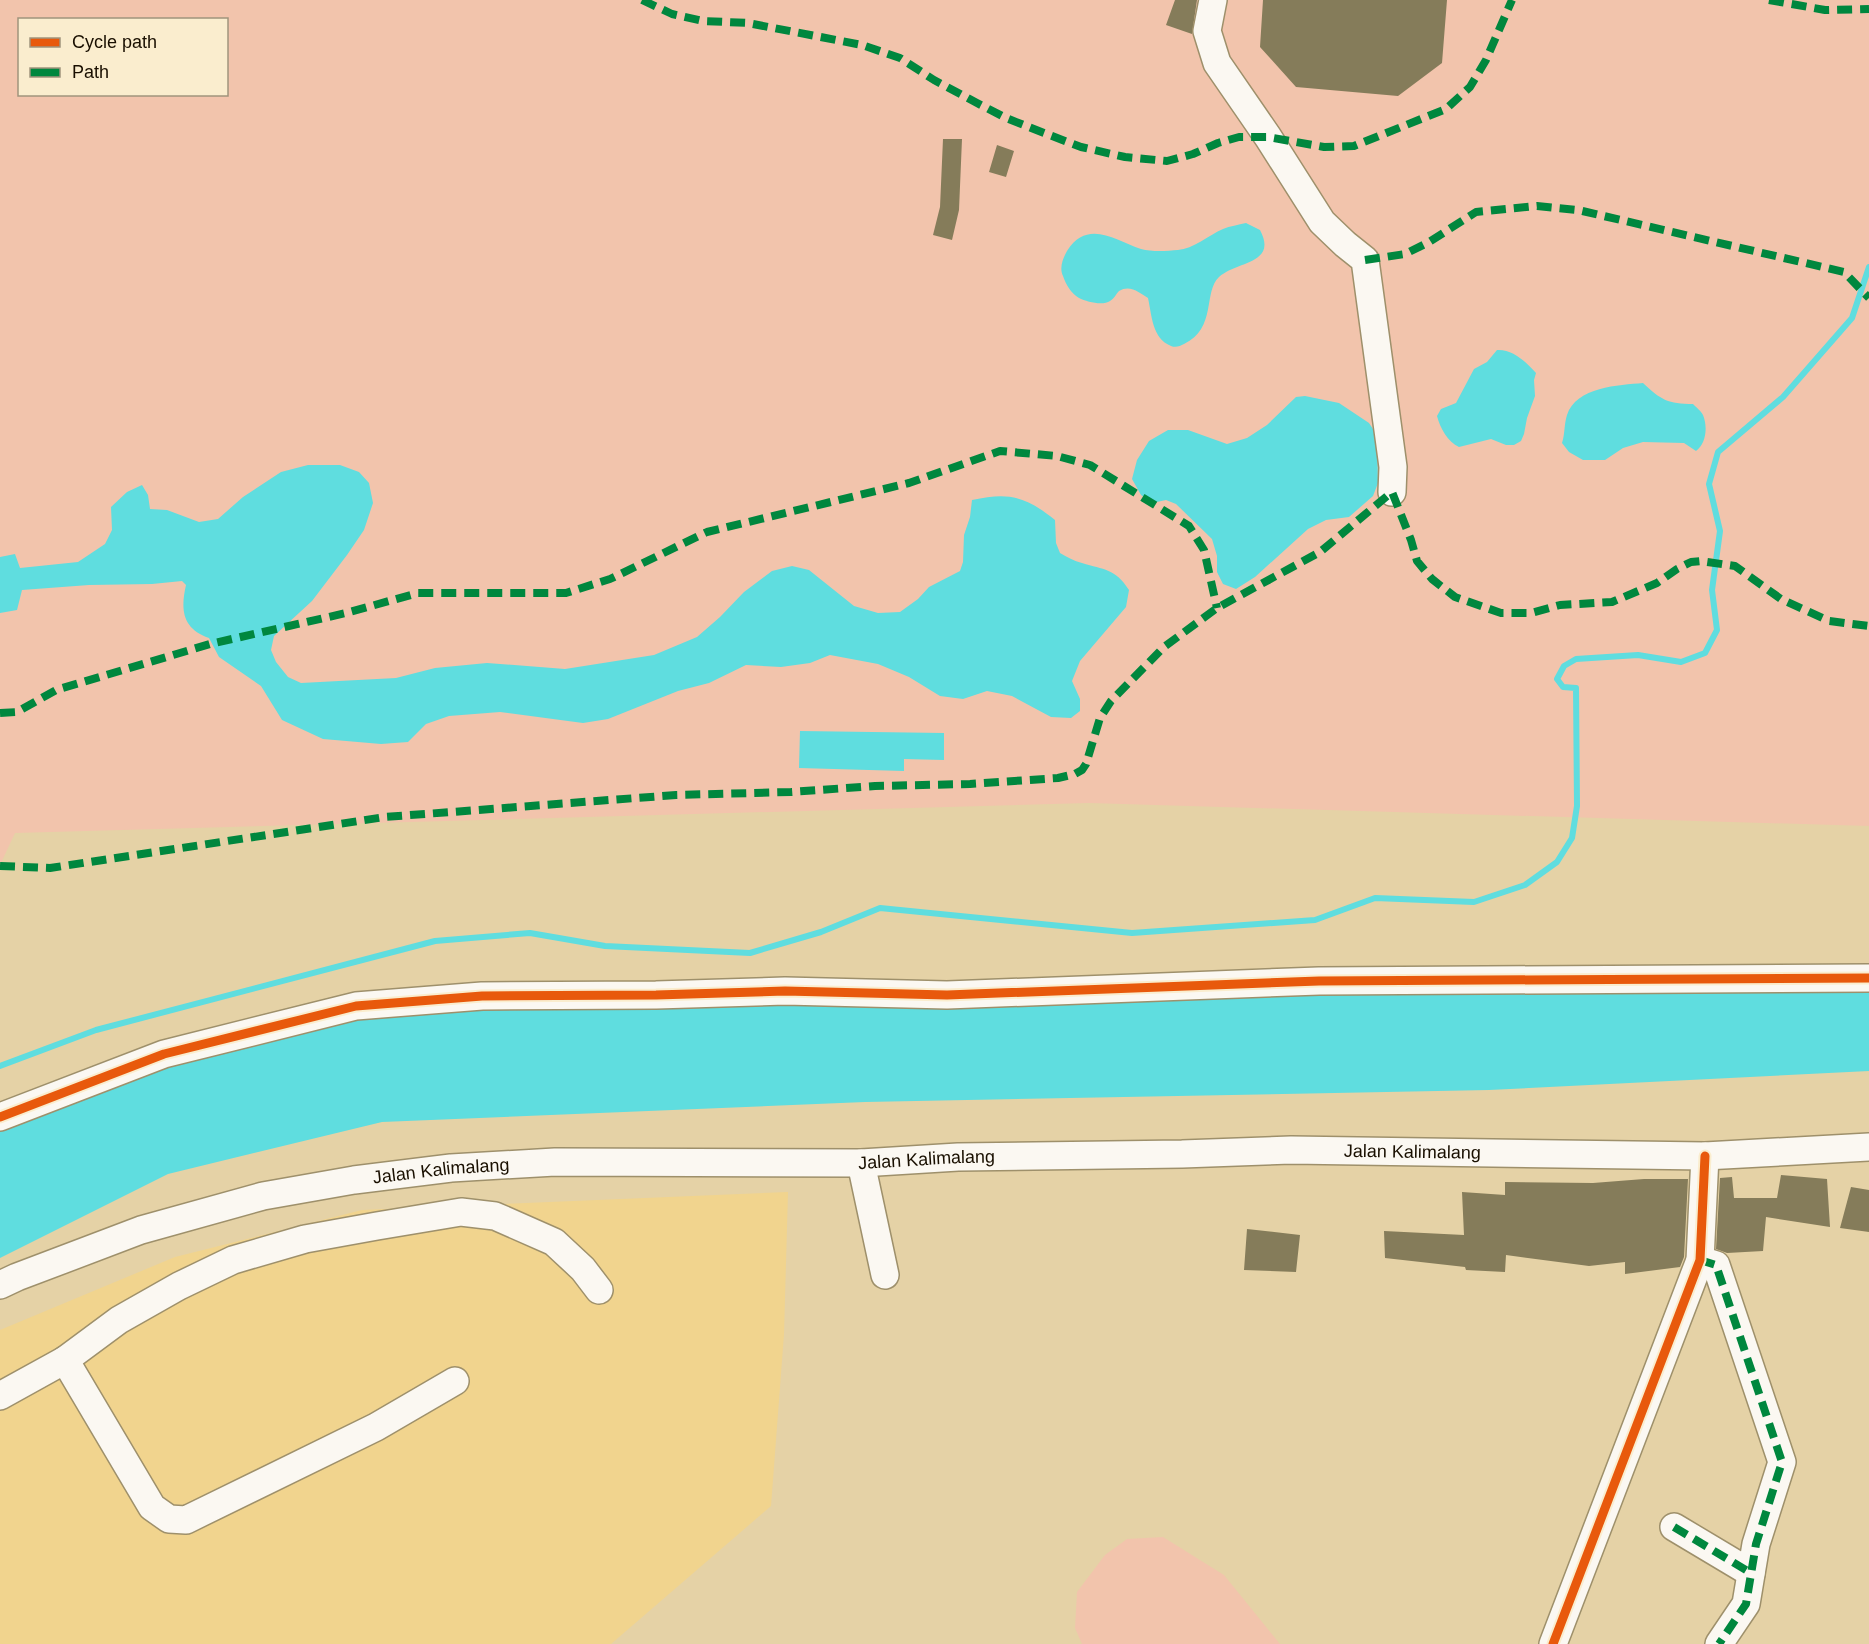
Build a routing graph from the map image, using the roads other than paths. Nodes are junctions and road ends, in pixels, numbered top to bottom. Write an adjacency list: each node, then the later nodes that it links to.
1 (1214, 0): 2 (street)
2 (1392, 492)
3 (1869, 978): 4 (street)
4 (0, 1117)
5 (1869, 1147): 6 (street, Jalan Kalimalang)
6 (1705, 1156): 7 (street, Jalan Kalimalang); 8 (street)
7 (861, 1163): 9 (street); 10 (street, Jalan Kalimalang)
8 (1700, 1260): 16 (street); 17 (street)
9 (885, 1275)
10 (0, 1285)
11 (599, 1290): 12 (street)
12 (64, 1360): 13 (street); 14 (street)
13 (455, 1381)
14 (0, 1396)
15 (1674, 1527): 16 (street)
16 (1751, 1573): 18 (street)
17 (1552, 1644)
18 (1719, 1644)

